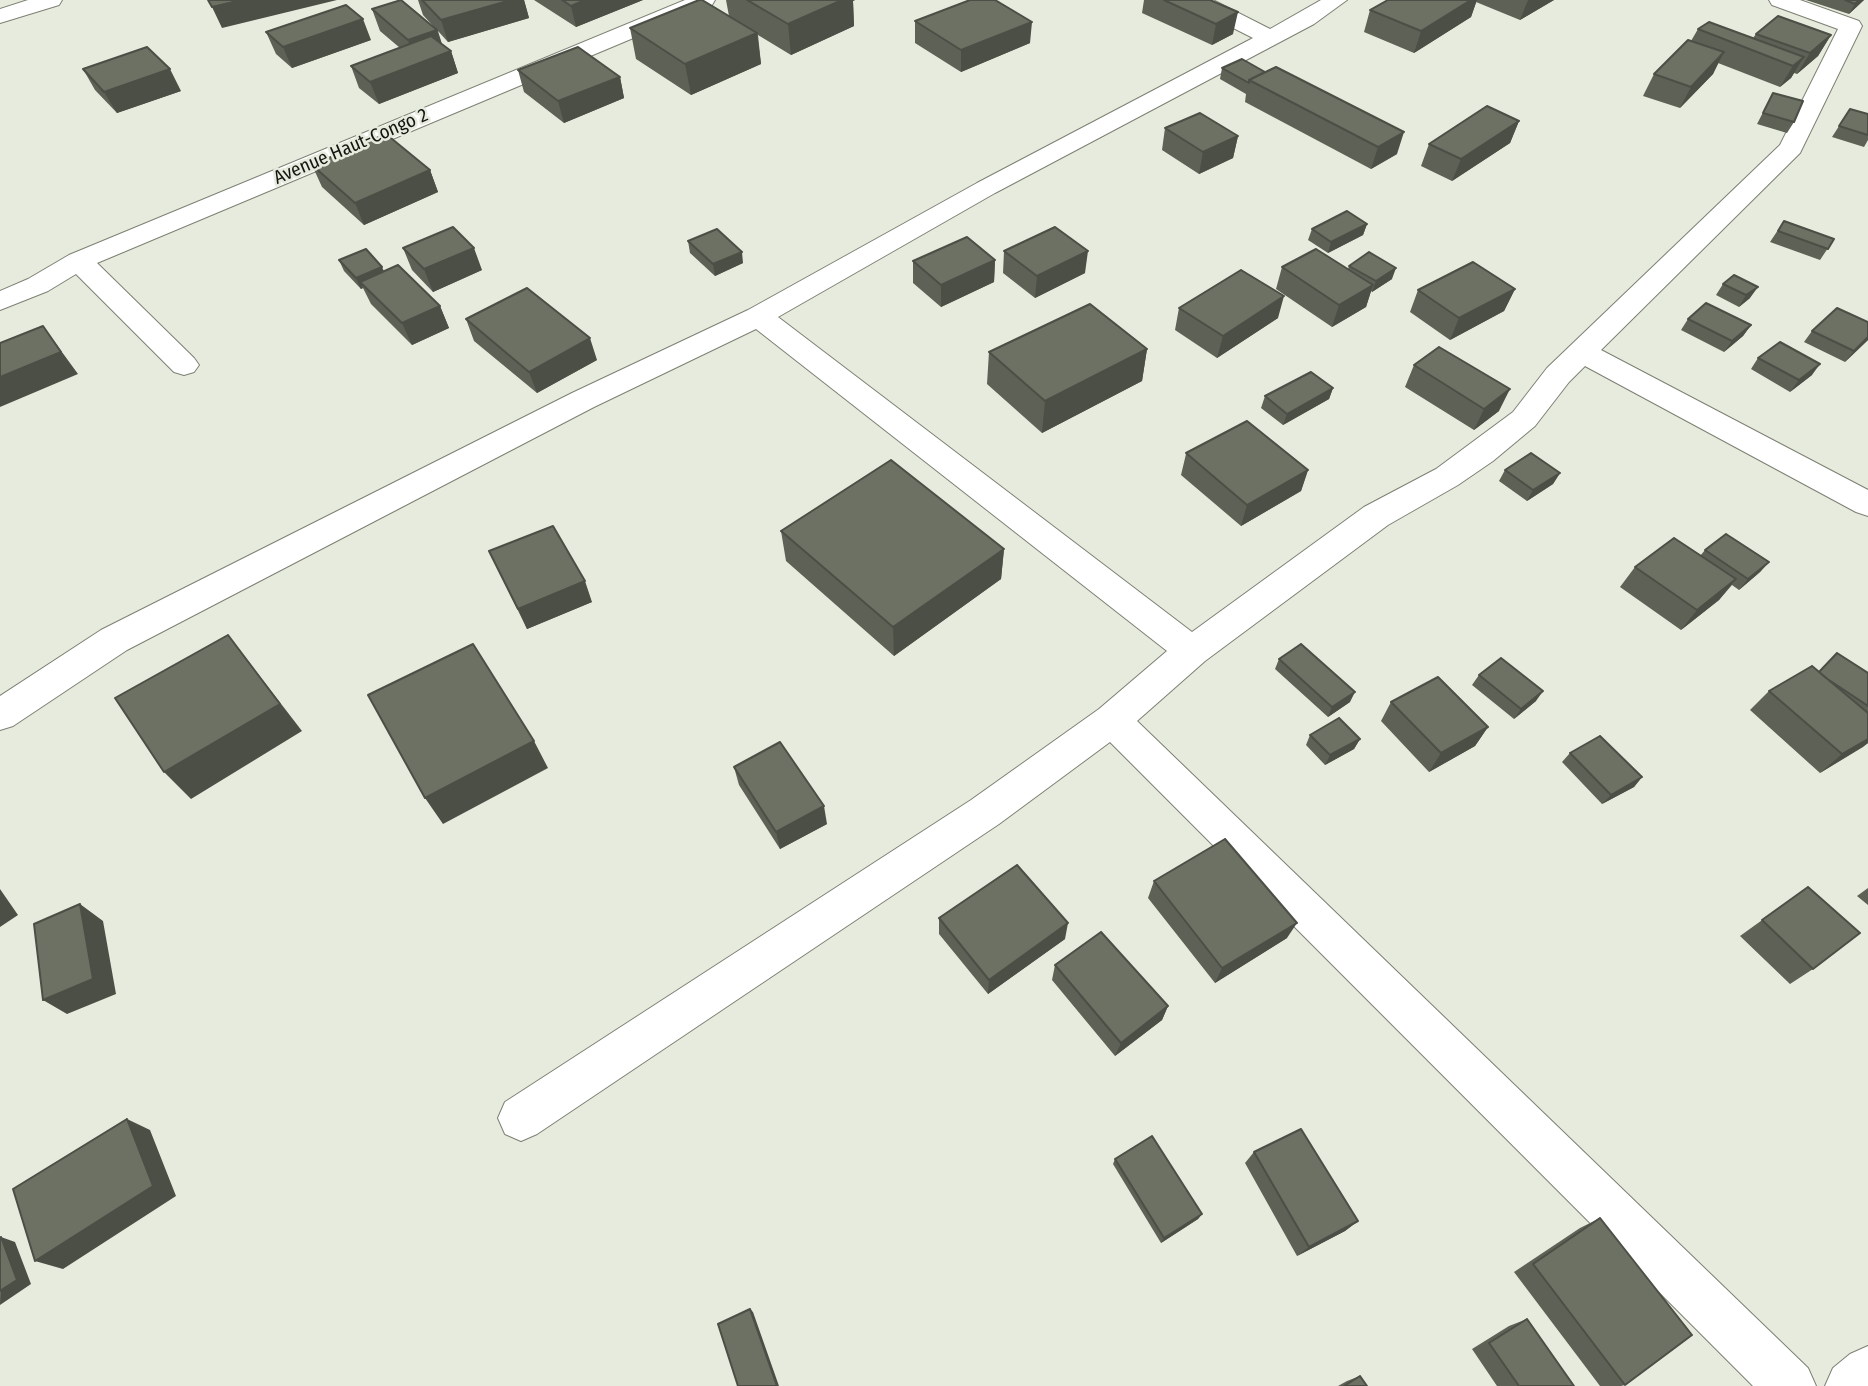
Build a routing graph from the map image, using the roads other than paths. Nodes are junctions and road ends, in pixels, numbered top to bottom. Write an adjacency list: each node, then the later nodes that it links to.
1 (51, 0): 6 (street)
2 (704, 0): 9 (street, Avenue Haut-Congo 2)
3 (1196, 0): 8 (street)
4 (1336, 0): 8 (street)
5 (1780, 0): 7 (street)
6 (6, 10)
7 (1859, 15): 12 (street)
8 (1271, 38): 11 (street)
9 (79, 261): 10 (street, Avenue Haut-Congo 2); 13 (street)
10 (0, 301)
11 (758, 316): 15 (street); 16 (street)
12 (1581, 352): 14 (street); 15 (street)
13 (184, 365)
14 (1868, 504)
15 (1192, 651): 17 (street)
16 (0, 715)
17 (1112, 720): 18 (street); 20 (street)
18 (521, 1118)
19 (1868, 1372): 21 (street)
20 (1790, 1386)
21 (1851, 1386)

